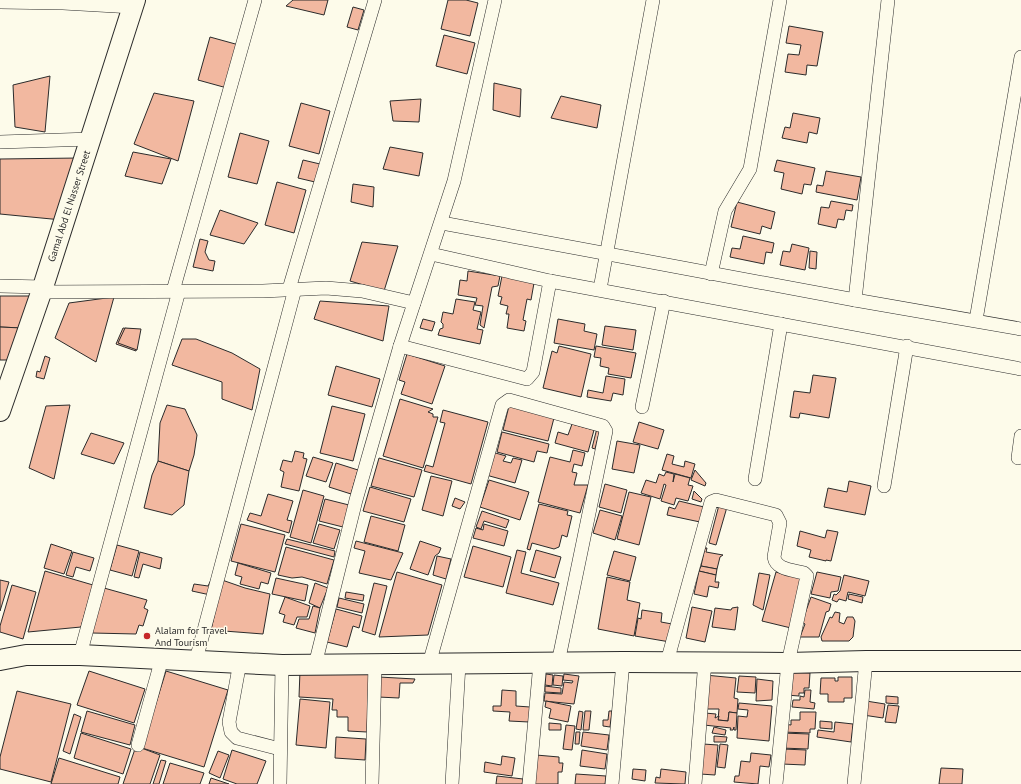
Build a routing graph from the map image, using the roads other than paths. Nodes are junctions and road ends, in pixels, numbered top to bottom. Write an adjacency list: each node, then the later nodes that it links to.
1 (255, 0): 21 (street)
2 (375, 0): 19 (street)
3 (495, 0): 12 (street)
4 (653, 0): 14 (street)
5 (780, 0): 15 (street)
6 (888, 0): 22 (street)
7 (0, 2): 8 (street)
8 (134, 3): 10 (main road, Gamal Abd El Nasser Street)
9 (1021, 57): 25 (street)
10 (91, 139): 11 (street); 18 (main road, Gamal Abd El Nasser Street)
11 (0, 142)
12 (442, 223): 13 (street); 14 (street)
13 (431, 254): 16 (street); 24 (street)
14 (606, 254): 15 (street); 20 (street)
15 (711, 274): 22 (street)
16 (550, 281): 20 (street); 28 (street)
17 (0, 286): 18 (street)
18 (42, 289): 21 (street); 32 (main road, Gamal Abd El Nasser Street)
19 (292, 289): 21 (street); 24 (street); 42 (street)
20 (600, 289): 23 (street)
21 (176, 291): 38 (street)
22 (855, 300): 25 (street)
23 (664, 301): 26 (street); 31 (street)
24 (414, 303): 28 (street)
25 (976, 320): 27 (street)
26 (781, 324): 29 (street); 35 (street)
27 (1021, 329)
28 (400, 346): 55 (street)
29 (907, 346): 30 (street); 36 (street)
30 (1021, 369)
31 (642, 407)
32 (0, 410)
33 (1021, 436): 34 (street)
34 (1018, 458)
35 (755, 479)
36 (884, 486)
37 (0, 648): 39 (main road)
38 (80, 655): 39 (main road); 40 (main road)
39 (26, 656): 41 (main road)
40 (162, 658): 42 (main road); 56 (street)
41 (0, 660)
42 (196, 660): 46 (main road)
43 (705, 661): 48 (main road); 50 (main road); 63 (street)
44 (866, 661): 45 (main road); 50 (main road); 65 (street)
45 (1021, 661)
46 (240, 662): 54 (main road); 57 (street)
47 (623, 662): 48 (main road); 49 (main road); 62 (street)
48 (667, 662): 50 (street)
49 (549, 663): 52 (street); 53 (main road); 61 (street)
50 (788, 663): 64 (street)
51 (374, 664): 52 (main road); 55 (main road); 59 (street)
52 (429, 664): 53 (main road)
53 (460, 664): 60 (street)
54 (282, 665): 55 (main road); 57 (street)
55 (315, 665)
56 (138, 745)
57 (280, 749): 58 (street)
58 (280, 784)
59 (372, 784)
60 (452, 784)
61 (529, 784)
62 (612, 784)
63 (695, 784)
64 (776, 784)
65 (854, 784)

